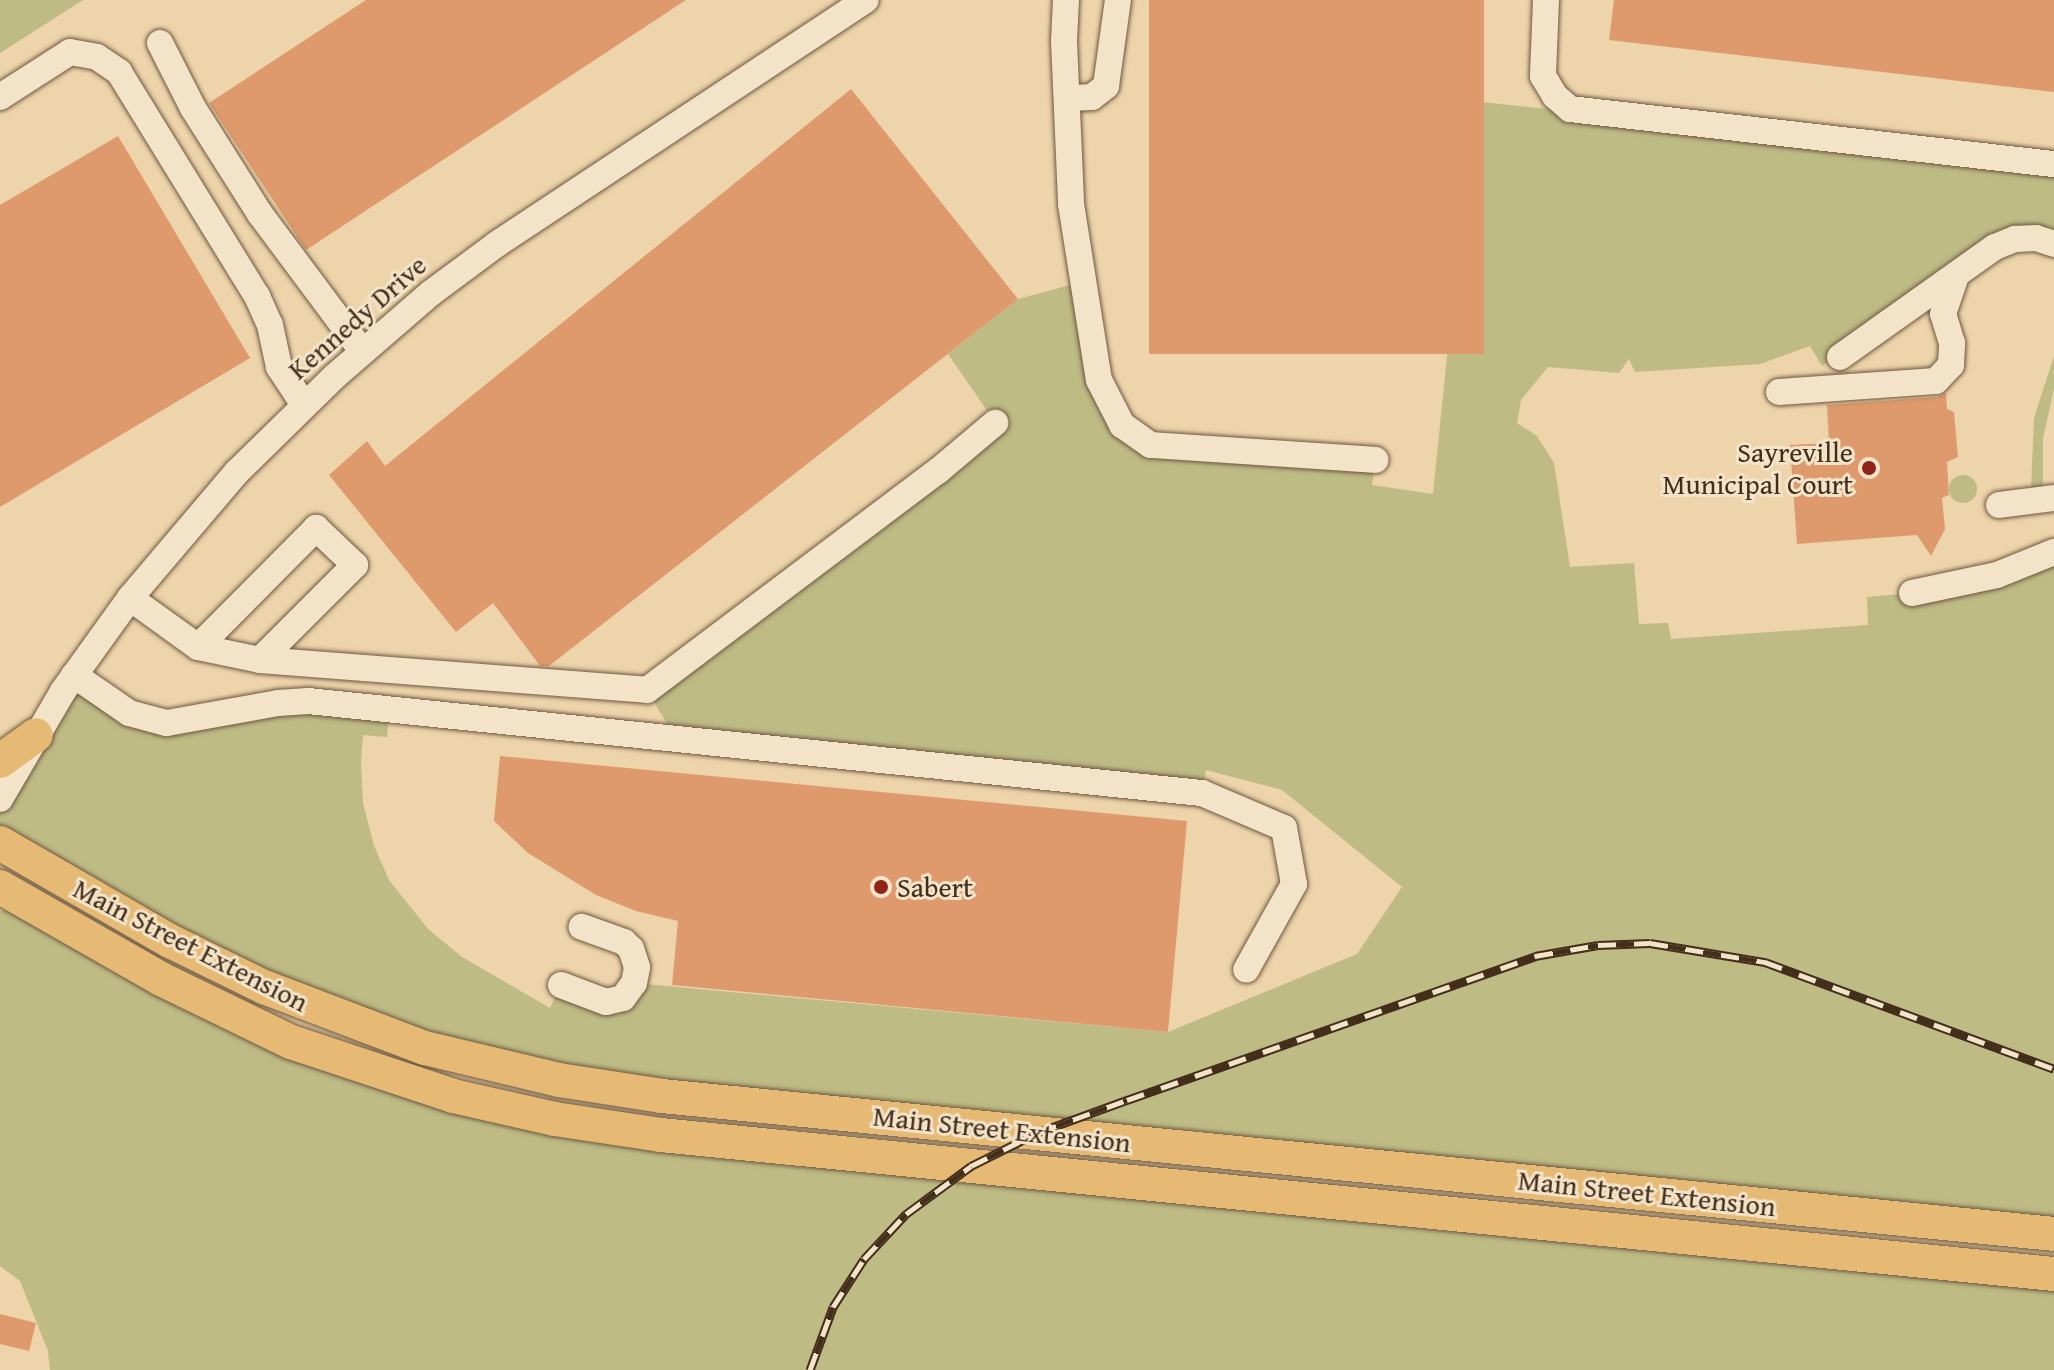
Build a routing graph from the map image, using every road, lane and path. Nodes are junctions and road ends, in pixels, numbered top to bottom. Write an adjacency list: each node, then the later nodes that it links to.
1 (866, 0): 13 (street, Kennedy Drive)
2 (1066, 0): 7 (street)
3 (1118, 0): 7 (street)
4 (1546, 0): 8 (street)
5 (160, 43): 13 (street)
6 (0, 97): 16 (street)
7 (1067, 98): 18 (street)
8 (2054, 164)
9 (2054, 244): 10 (street)
10 (1956, 276): 11 (street); 12 (street)
11 (1915, 304): 12 (street); 14 (street)
12 (1943, 314): 15 (street)
13 (362, 351): 16 (street, Kennedy Drive)
14 (1840, 357)
15 (1779, 392)
16 (304, 405): 23 (street, Kennedy Drive)
17 (995, 423): 25 (street)
18 (1375, 460)
19 (2054, 498): 20 (street)
20 (1999, 505)
21 (2054, 552): 22 (street)
22 (1912, 593)
23 (130, 598): 24 (street); 26 (street, Kennedy Drive)
24 (198, 647): 25 (street); 25 (street)
25 (260, 660)
26 (74, 675): 27 (street, Kennedy Drive); 35 (street)
27 (36, 735): 28 (main road); 29 (street, Kennedy Drive)
28 (0, 761)
29 (0, 799)
30 (0, 843): 37 (main road, Main Street Extension)
31 (0, 887): 33 (main road, Main Street Extension)
32 (0, 911): 33 (main road)
33 (40, 911): 38 (main road, Main Street Extension)
34 (582, 927): 36 (street)
35 (1246, 970)
36 (561, 985)
37 (2054, 1234)
38 (2054, 1274)

